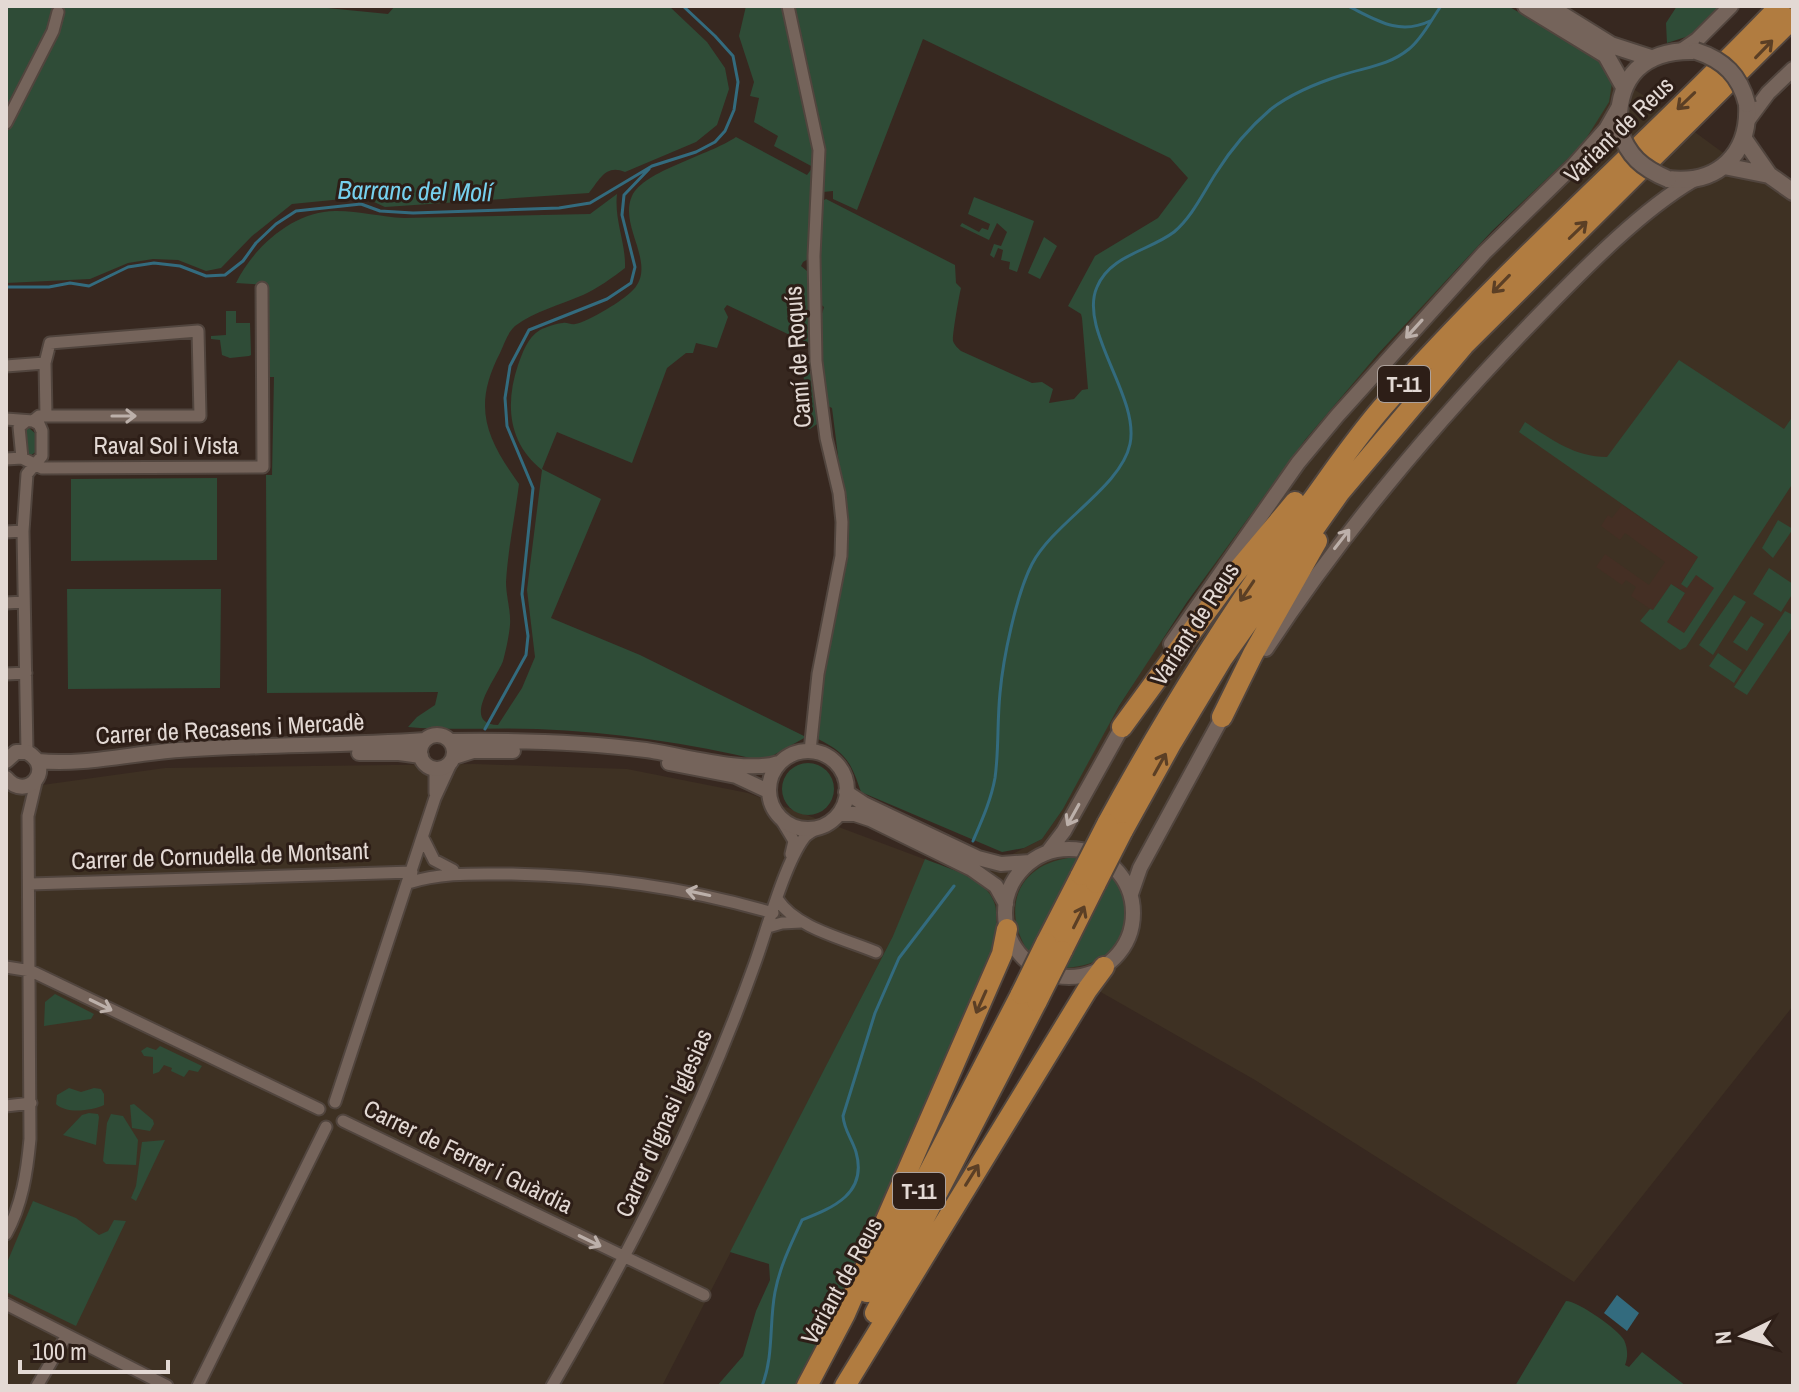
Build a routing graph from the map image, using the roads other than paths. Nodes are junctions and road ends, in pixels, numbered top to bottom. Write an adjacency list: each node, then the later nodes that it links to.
1 (788, 6): 41 (street, Camí de Roquís)
2 (1526, 6): 11 (main road)
3 (1548, 6): 9 (main road)
4 (1731, 6): 8 (street)
5 (1780, 6): 24 (highway, Variant de Reus / T-11, one-way to 24)
6 (58, 12): 14 (street)
7 (1793, 18): 23 (highway, Variant de Reus / T-11, one-way to 7)
8 (1689, 51): 9 (main road); 13 (main road, bridge)
9 (1651, 58): 11 (main road)
10 (1793, 69): 13 (street)
11 (1624, 87): 12 (main road)
12 (1618, 108): 18 (main road, bridge); 38 (street, one-way to 38)
13 (1748, 112): 15 (main road)
14 (6, 123)
15 (1744, 139): 16 (main road); 17 (main road)
16 (1724, 166): 17 (main road); 18 (main road)
17 (1769, 175): 19 (main road)
18 (1693, 180): 37 (street, one-way to 18)
19 (1793, 192)
20 (262, 288): 30 (street, Raval Sol i Vista)
21 (45, 363): 22 (street); 25 (street); 25 (street, one-way to 21)
22 (6, 366)
23 (1417, 401): 37 (highway); 57 (highway, Variant de Reus / T-11, one-way to 23)
24 (1386, 403): 38 (highway); 57 (highway, Variant de Reus / T-11, one-way to 57)
25 (46, 416): 27 (street)
26 (6, 419): 27 (street)
27 (29, 421): 28 (street); 30 (street)
28 (22, 458): 29 (street); 30 (street)
29 (6, 459)
30 (35, 464): 31 (street)
31 (23, 531): 32 (street); 33 (street)
32 (6, 532)
33 (24, 602): 34 (street); 35 (street)
34 (6, 603)
35 (26, 673): 36 (street); 46 (street)
36 (6, 674)
37 (1222, 717): 65 (street)
38 (1122, 727): 59 (street, one-way to 59)
39 (425, 740): 40 (street); 42 (street); 46 (street, Carrer de Recasens i Mercadè)
40 (450, 741): 43 (street); 45 (street)
41 (810, 751): 45 (street); 51 (street)
42 (421, 756): 46 (street, Carrer de Recasens i Mercadè); 47 (street)
43 (454, 758): 47 (street); 50 (street); 52 (street)
44 (6, 761): 46 (street)
45 (778, 763): 50 (street)
46 (35, 766): 49 (street); 54 (street)
47 (435, 769): 52 (street)
48 (6, 778): 49 (street)
49 (20, 787): 54 (street)
50 (768, 791): 55 (street)
51 (846, 792): 53 (street); 60 (street)
52 (435, 798): 58 (street)
53 (840, 814): 56 (street); 67 (street)
54 (28, 816): 64 (street)
55 (782, 821): 56 (street); 61 (street, Carrer d'Ignasi Iglesias)
56 (818, 828): 61 (street, Carrer d'Ignasi Iglesias)
57 (1114, 828): 76 (highway, Variant de Reus / T-11, bridge)
58 (423, 837): 62 (street, Carrer de Cornudella de Montsant); 63 (street)
59 (1048, 852): 60 (street); 65 (street)
60 (1030, 861): 67 (street)
61 (789, 866): 66 (street, Carrer d'Ignasi Iglesias)
62 (465, 873): 63 (street, Carrer de Cornudella de Montsant); 68 (street, Carrer de Cornudella de Montsant, one-way to 62)
63 (410, 878): 64 (street, Carrer de Cornudella de Montsant); 77 (street)
64 (30, 884): 75 (street)
65 (1131, 894): 74 (street)
66 (778, 900): 68 (street, Carrer d'Ignasi Iglesias); 69 (street)
67 (1006, 904): 71 (street)
68 (773, 913): 70 (street, Carrer d'Ignasi Iglesias)
69 (801, 922): 70 (street); 72 (street)
70 (768, 927): 84 (street, Carrer d'Ignasi Iglesias)
71 (1007, 929): 74 (street); 92 (highway, one-way to 92)
72 (876, 952)
73 (6, 967): 75 (street)
74 (1104, 967): 95 (highway, one-way to 74)
75 (31, 971): 78 (street); 80 (street, one-way to 80)
76 (1029, 997): 93 (highway, Variant de Reus / T-11); 94 (highway, Variant de Reus / T-11)
77 (335, 1102): 80 (street); 81 (street)
78 (31, 1103): 79 (street); 83 (street)
79 (6, 1106)
80 (319, 1109): 82 (street)
81 (343, 1121): 82 (street); 84 (street, Carrer de Ferrer i Guàrdia, one-way to 84)
82 (326, 1127): 90 (street)
83 (6, 1234)
84 (625, 1258): 85 (street, Carrer de Ferrer i Guàrdia); 91 (street, Carrer d'Ignasi Iglesias)
85 (704, 1295)
86 (6, 1304): 87 (street)
87 (67, 1335): 88 (street); 89 (street)
88 (37, 1386)
89 (167, 1386)
90 (195, 1386)
91 (552, 1386)
92 (807, 1386)
93 (813, 1386)
94 (833, 1386)
95 (845, 1386)

